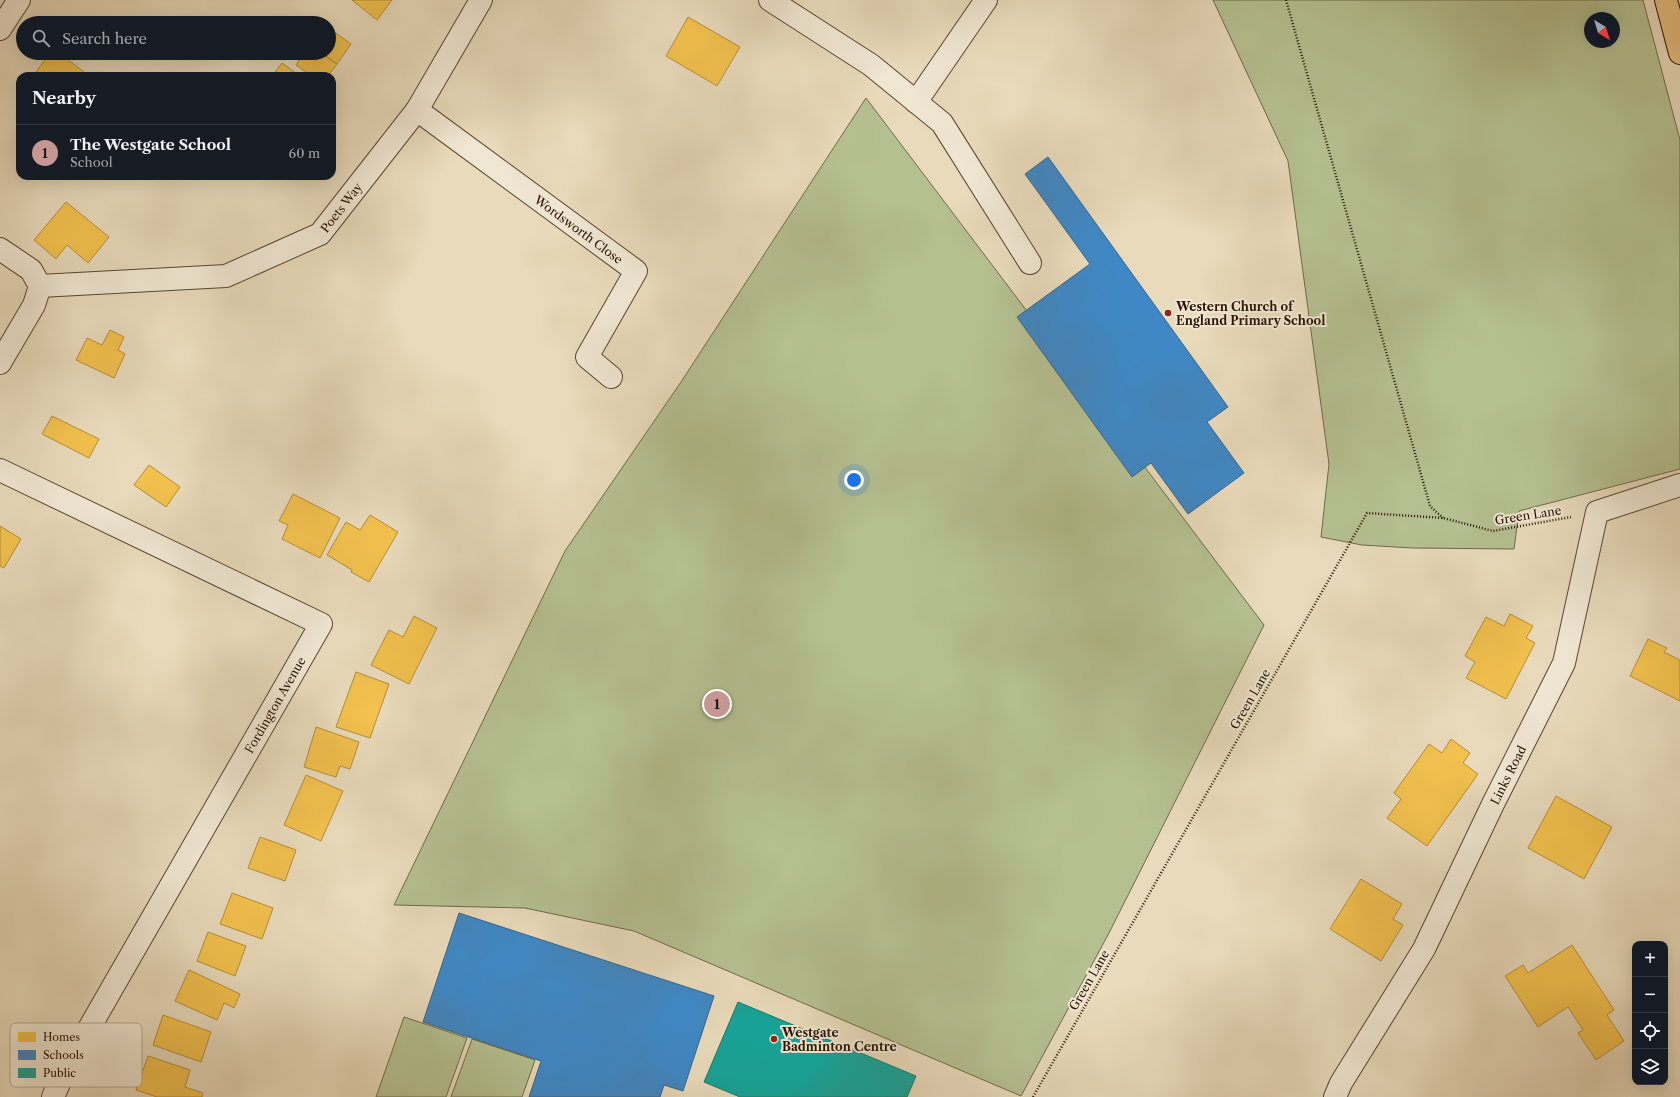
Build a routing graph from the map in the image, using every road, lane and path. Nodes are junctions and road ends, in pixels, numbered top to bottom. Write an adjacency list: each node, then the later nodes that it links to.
1 (19, 0): 8 (street)
2 (481, 0): 11 (street, Poets Way)
3 (770, 0): 7 (street)
4 (986, 0): 10 (street)
5 (1286, 0): 20 (path)
6 (1666, 0): 9 (main road)
7 (793, 6): 10 (street)
8 (0, 29)
9 (1680, 53)
10 (916, 102): 13 (street)
11 (417, 110): 14 (street, Poets Way); 16 (street, Wordsworth Close)
12 (0, 249): 14 (street)
13 (1030, 263)
14 (40, 286): 15 (street)
15 (0, 363)
16 (611, 377)
17 (0, 470): 21 (street, Fordington Avenue)
18 (1680, 485): 19 (street)
19 (1597, 512): 20 (path, Green Lane); 25 (street, Links Road)
20 (1444, 518): 24 (path, Green Lane)
21 (92, 1023)
22 (57, 1087): 23 (street, Fordington Avenue)
23 (53, 1097)
24 (1033, 1097)
25 (1335, 1097)

